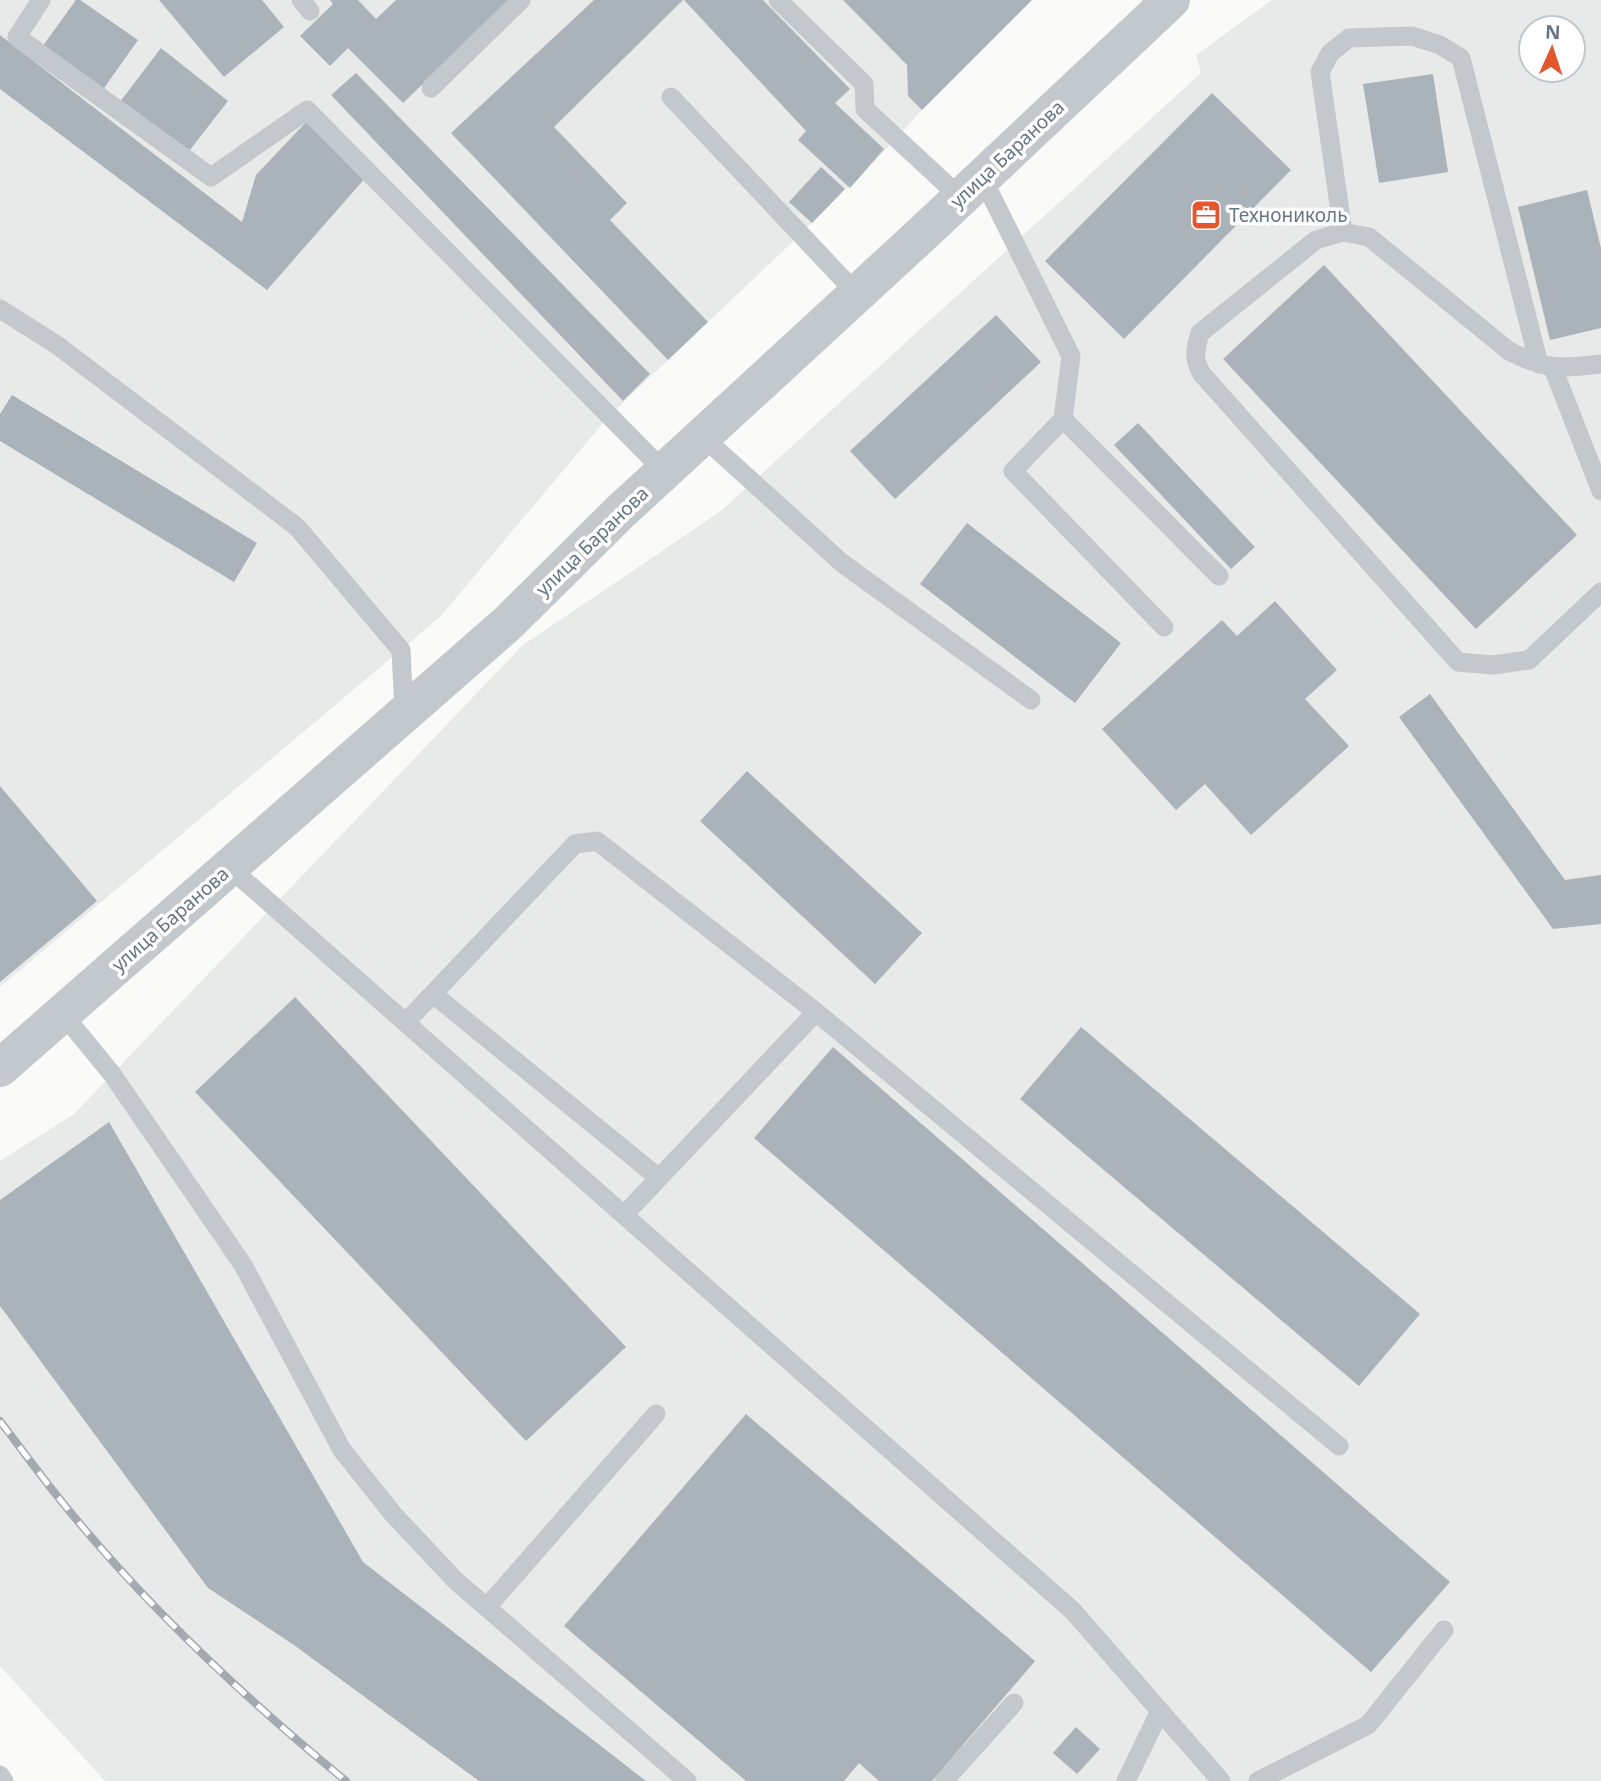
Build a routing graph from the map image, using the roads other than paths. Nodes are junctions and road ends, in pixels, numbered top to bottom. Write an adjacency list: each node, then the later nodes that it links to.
1 (41, 0): 15 (lane)
2 (521, 0): 5 (lane)
3 (778, 0): 7 (lane)
4 (1171, 0): 7 (street, улица Баранова)
5 (431, 88)
6 (671, 97): 9 (lane)
7 (971, 187): 9 (street, улица Баранова); 13 (lane)
8 (1343, 232): 12 (lane); 12 (lane); 18 (lane)
9 (858, 293): 14 (street, улица Баранова)
10 (0, 309): 21 (lane)
11 (1601, 364): 12 (lane)
12 (1546, 366): 16 (lane)
13 (1063, 419): 17 (lane); 19 (lane)
14 (703, 437): 15 (street, улица Баранова); 20 (lane)
15 (664, 472): 21 (street, улица Баранова)
16 (1601, 491)
17 (1219, 576)
18 (1601, 592)
19 (1164, 627)
20 (1031, 700)
21 (404, 714): 22 (street, улица Баранова)
22 (229, 867): 25 (street, улица Баранова); 26 (lane)
23 (433, 994): 24 (lane); 26 (lane); 28 (lane)
24 (816, 1012): 28 (lane); 31 (lane)
25 (62, 1013): 27 (street, улица Баранова); 32 (lane)
26 (406, 1022): 29 (lane)
27 (0, 1068)
28 (659, 1178): 29 (lane)
29 (624, 1215): 35 (lane)
30 (656, 1414): 32 (lane)
31 (1339, 1446)
32 (487, 1607): 38 (lane)
33 (1444, 1630): 42 (lane)
34 (1014, 1703): 39 (lane)
35 (1160, 1712): 40 (lane); 41 (lane)
36 (0, 1775): 37 (lane)
37 (4, 1781)
38 (687, 1781)
39 (944, 1781)
40 (1126, 1781)
41 (1221, 1781)
42 (1258, 1781)

